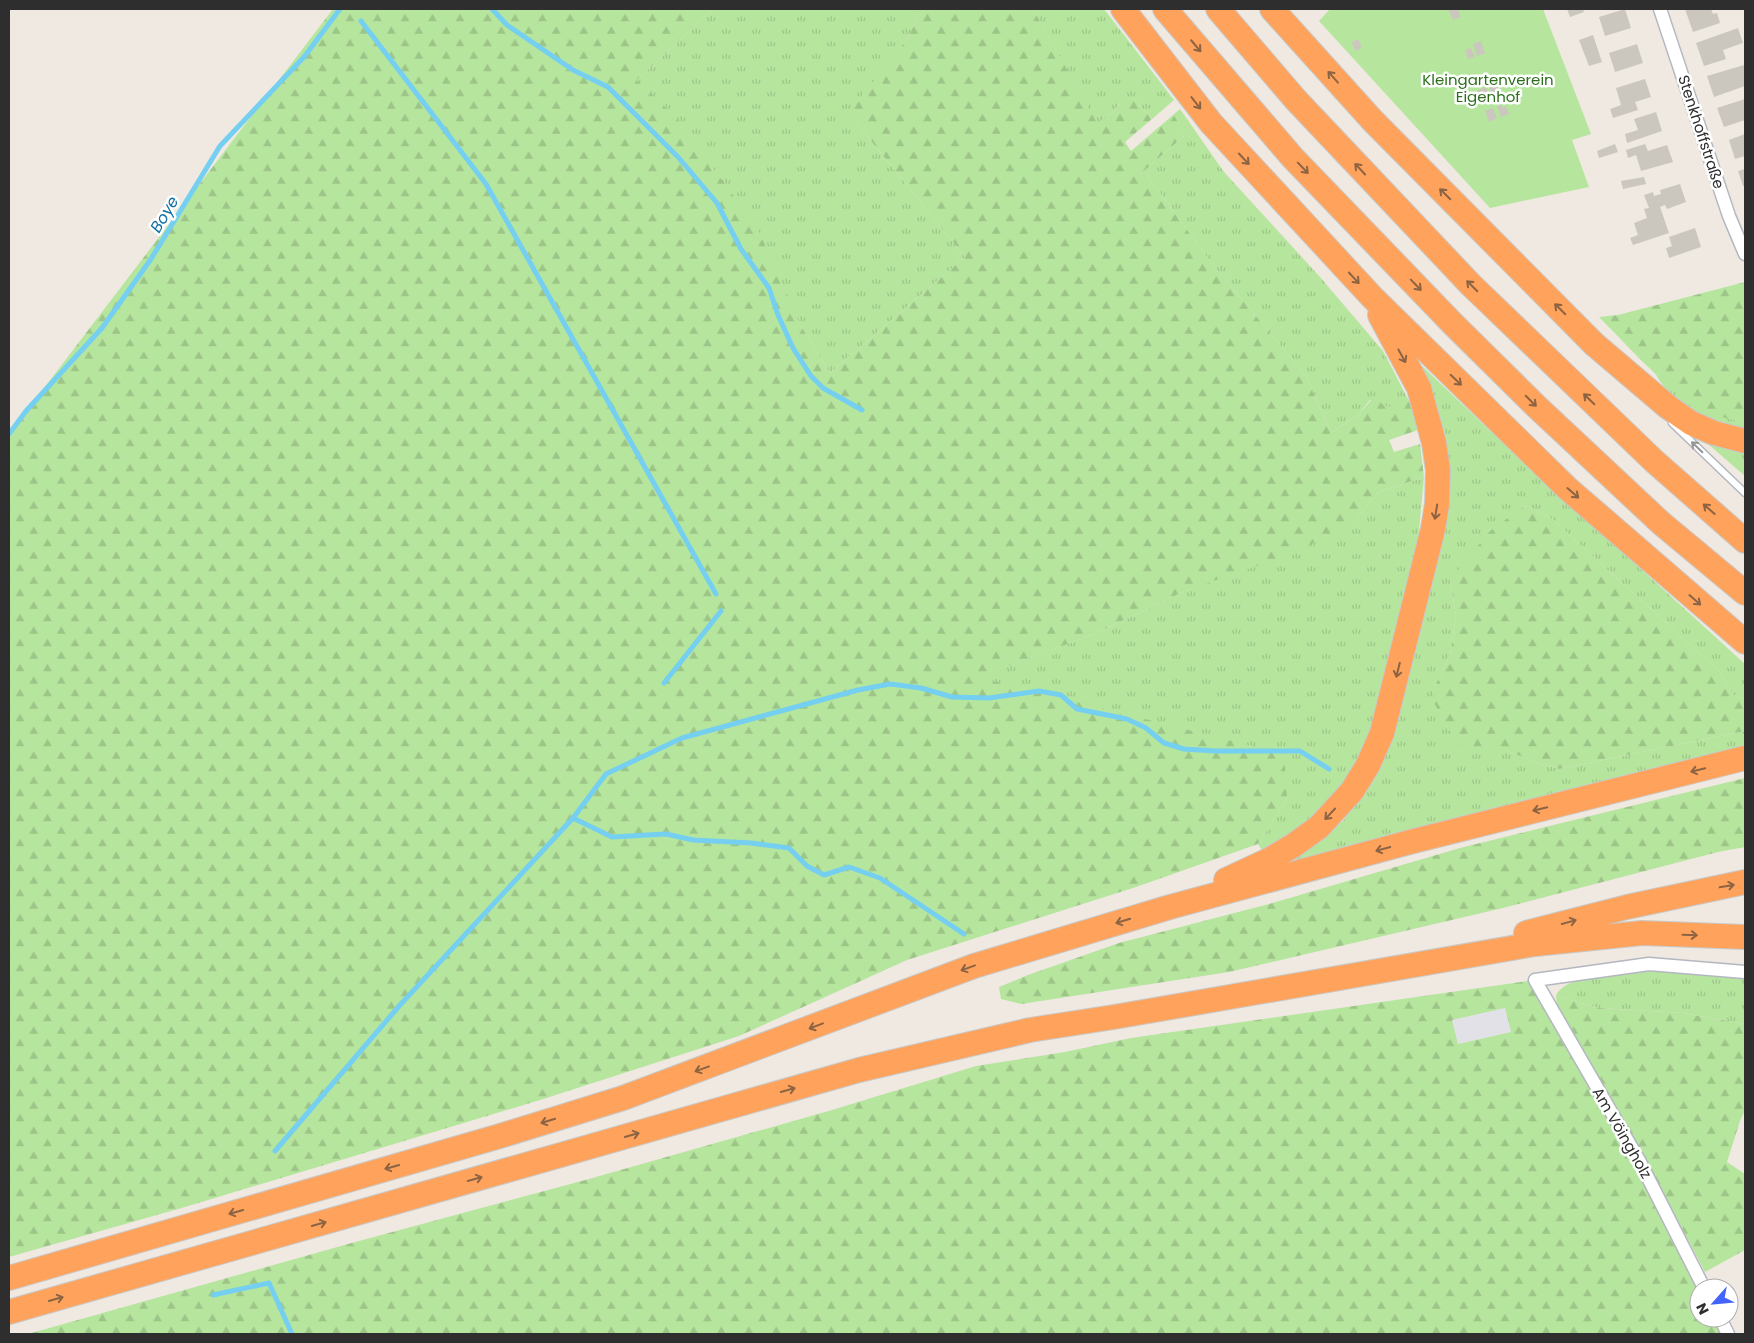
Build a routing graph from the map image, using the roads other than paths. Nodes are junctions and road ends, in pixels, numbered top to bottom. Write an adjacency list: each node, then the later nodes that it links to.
1 (1123, 9): 7 (highway, one-way to 7)
2 (1165, 9): 14 (highway, one-way to 14)
3 (1218, 9): 13 (highway, one-way to 3)
4 (1272, 9): 8 (highway, one-way to 4)
5 (1660, 9): 6 (street, Stenkhoffstraße)
6 (1745, 254)
7 (1372, 297): 15 (highway, one-way to 15); 18 (highway, one-way to 18)
8 (1594, 344): 9 (lane); 11 (highway)
9 (1656, 407)
10 (1670, 420): 12 (lane, one-way to 10)
11 (1745, 441)
12 (1745, 493)
13 (1745, 541)
14 (1745, 593)
15 (1745, 642)
16 (1745, 758): 18 (highway, one-way to 18)
17 (1745, 882): 20 (highway, one-way to 17)
18 (1170, 907): 22 (highway, one-way to 22)
19 (1745, 937): 20 (highway, one-way to 19)
20 (1386, 970): 24 (highway, one-way to 20)
21 (1745, 972): 23 (street, Am Vöingholz)
22 (9, 1278)
23 (1699, 1278)
24 (9, 1312)

